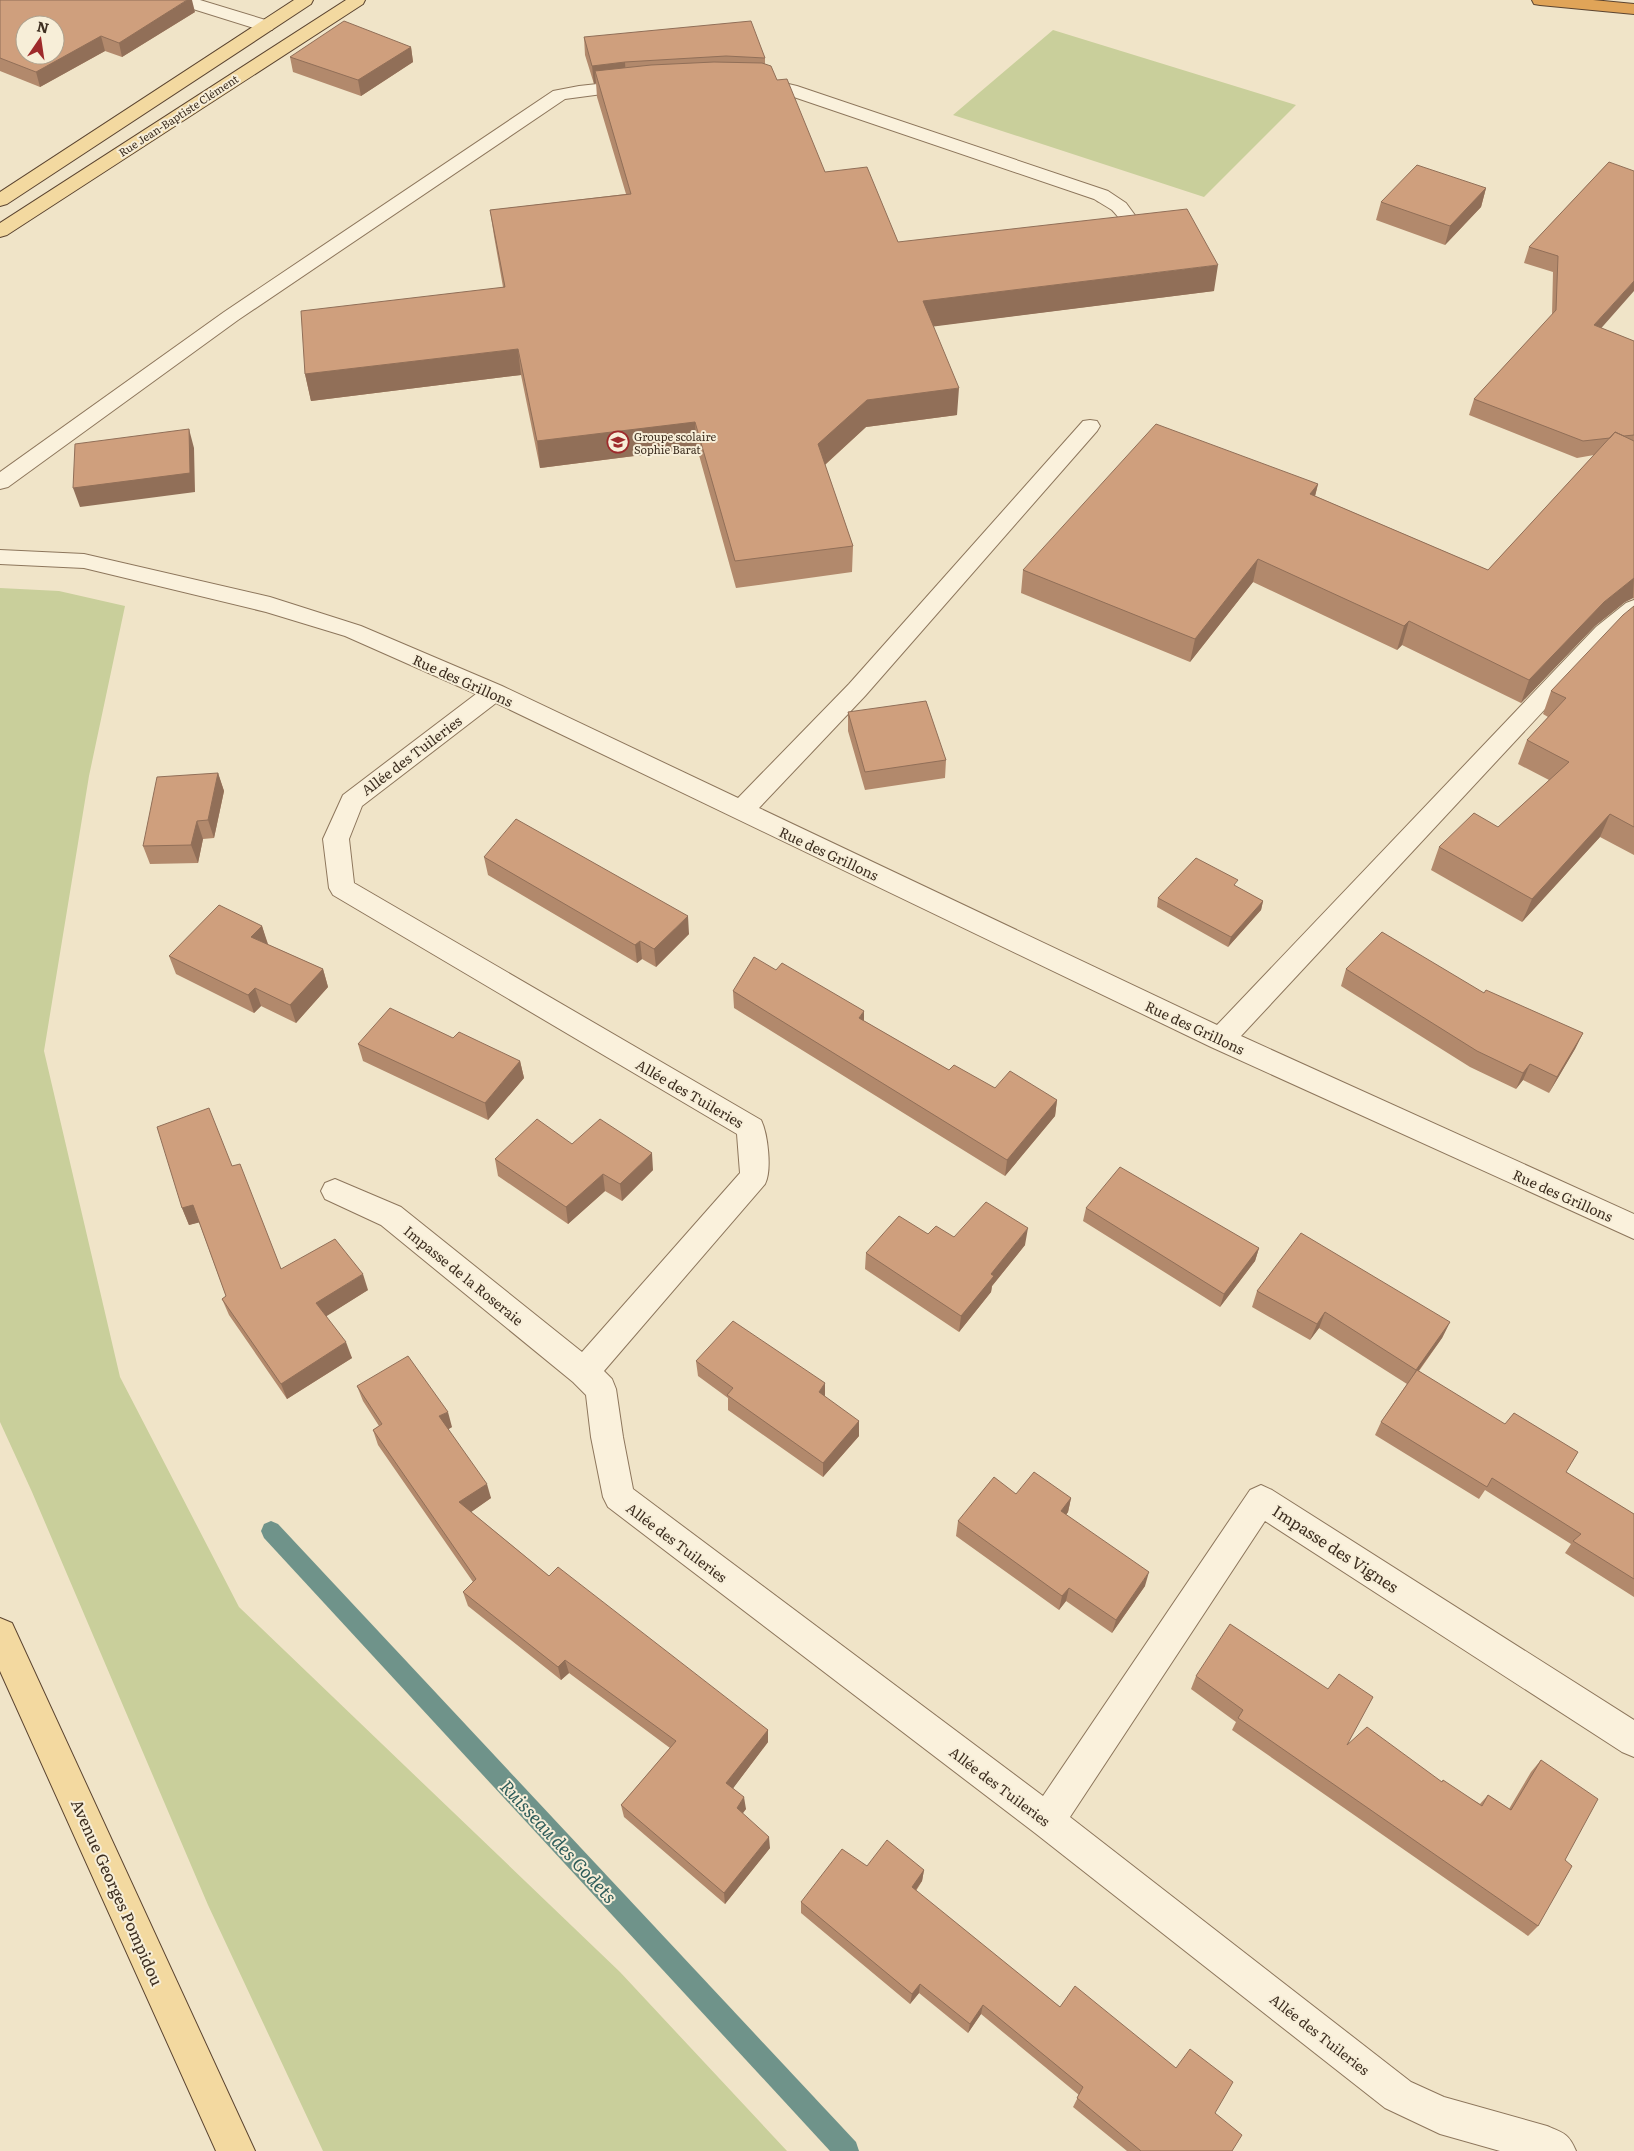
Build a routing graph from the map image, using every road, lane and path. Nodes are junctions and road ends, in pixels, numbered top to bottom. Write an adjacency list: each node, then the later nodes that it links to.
1 (183, 0): 6 (street)
2 (305, 0): 6 (main road, Rue Jean-Baptiste Clément)
3 (357, 0): 11 (main road, Rue Jean-Baptiste Clément)
4 (1540, 0): 5 (highway)
5 (1634, 9)
6 (266, 26): 9 (main road, Rue Jean-Baptiste Clément)
7 (732, 79): 10 (street)
8 (650, 84): 13 (street)
9 (0, 200)
10 (1128, 218)
11 (0, 231)
12 (1090, 426): 17 (street)
13 (0, 482)
14 (0, 557): 16 (street, Rue des Grillons)
15 (1634, 608): 18 (street)
16 (494, 692): 17 (street, Rue des Grillons); 21 (street, Allée des Tuileries)
17 (740, 811): 18 (street, Rue des Grillons)
18 (1221, 1039): 20 (street, Rue des Grillons)
19 (335, 1191): 21 (street, Impasse de la Roseraie)
20 (1634, 1227)
21 (584, 1372): 24 (street, Allée des Tuileries)
22 (0, 1634): 25 (main road, Avenue Georges Pompidou)
23 (1634, 1740): 24 (street, Impasse des Vignes)
24 (1047, 1821): 26 (street, Allée des Tuileries)
25 (236, 2151)
26 (1557, 2151)

